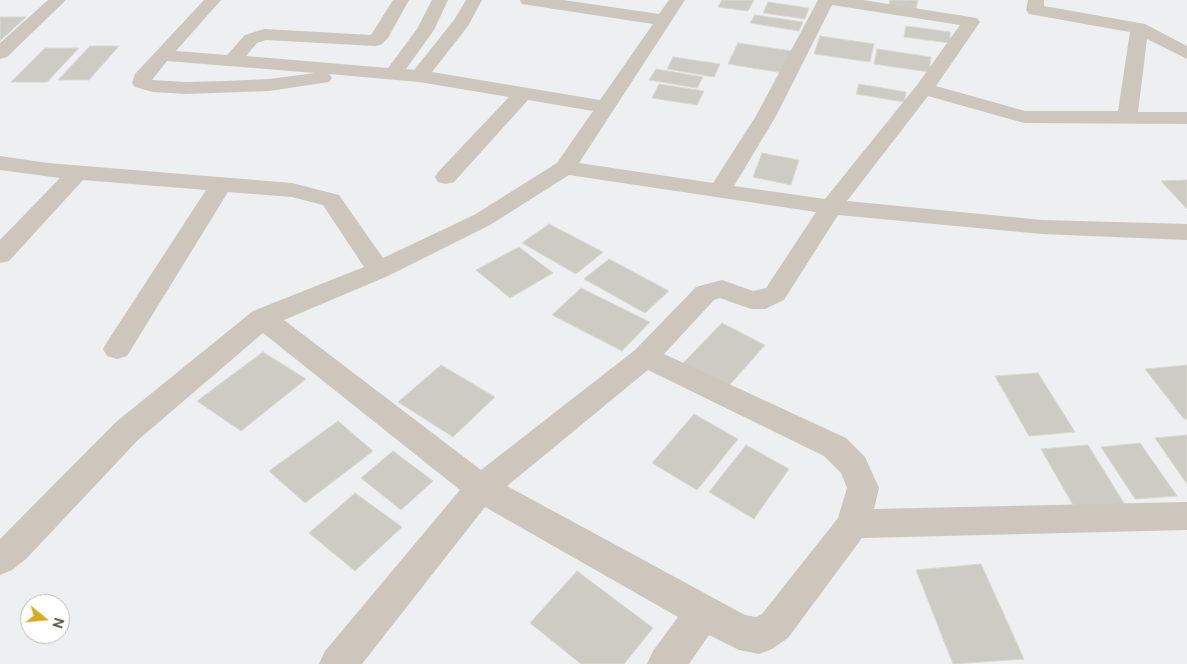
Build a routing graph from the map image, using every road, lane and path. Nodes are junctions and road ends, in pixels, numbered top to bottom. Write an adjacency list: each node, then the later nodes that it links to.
1 (53, 0): 2 (street)
2 (58, 0): 13 (street)
3 (213, 0): 15 (street)
4 (401, 0): 16 (street)
5 (440, 0): 18 (street)
6 (474, 0): 19 (street)
7 (528, 0): 11 (street)
8 (826, 0): 30 (street)
9 (830, 0): 20 (street)
10 (1036, 0): 12 (street)
11 (670, 10): 22 (street)
12 (1139, 28): 14 (street); 23 (street)
13 (0, 53)
14 (1187, 53)
15 (162, 55): 16 (street); 17 (street)
16 (233, 59): 17 (street)
17 (368, 71): 18 (street)
18 (393, 74): 19 (street)
19 (419, 76): 21 (street)
20 (924, 89): 23 (street); 31 (street)
21 (523, 94): 22 (street); 28 (street)
22 (607, 107): 26 (street)
23 (1127, 118): 24 (street)
24 (1187, 118)
25 (0, 163): 27 (street)
26 (565, 168): 30 (street); 34 (street)
27 (78, 172): 29 (street); 33 (street)
28 (446, 178)
29 (221, 184): 34 (street); 36 (street)
30 (719, 191): 31 (street)
31 (830, 207): 32 (street); 37 (street)
32 (1187, 232)
33 (0, 255)
34 (379, 270): 35 (street)
35 (263, 318): 38 (street); 41 (street)
36 (117, 349)
37 (645, 357): 38 (street); 40 (street)
38 (481, 488): 42 (street); 43 (street)
39 (1187, 516): 40 (street)
40 (853, 524): 42 (street)
41 (5, 552)
42 (703, 613): 44 (street)
43 (338, 664)
44 (666, 664)

